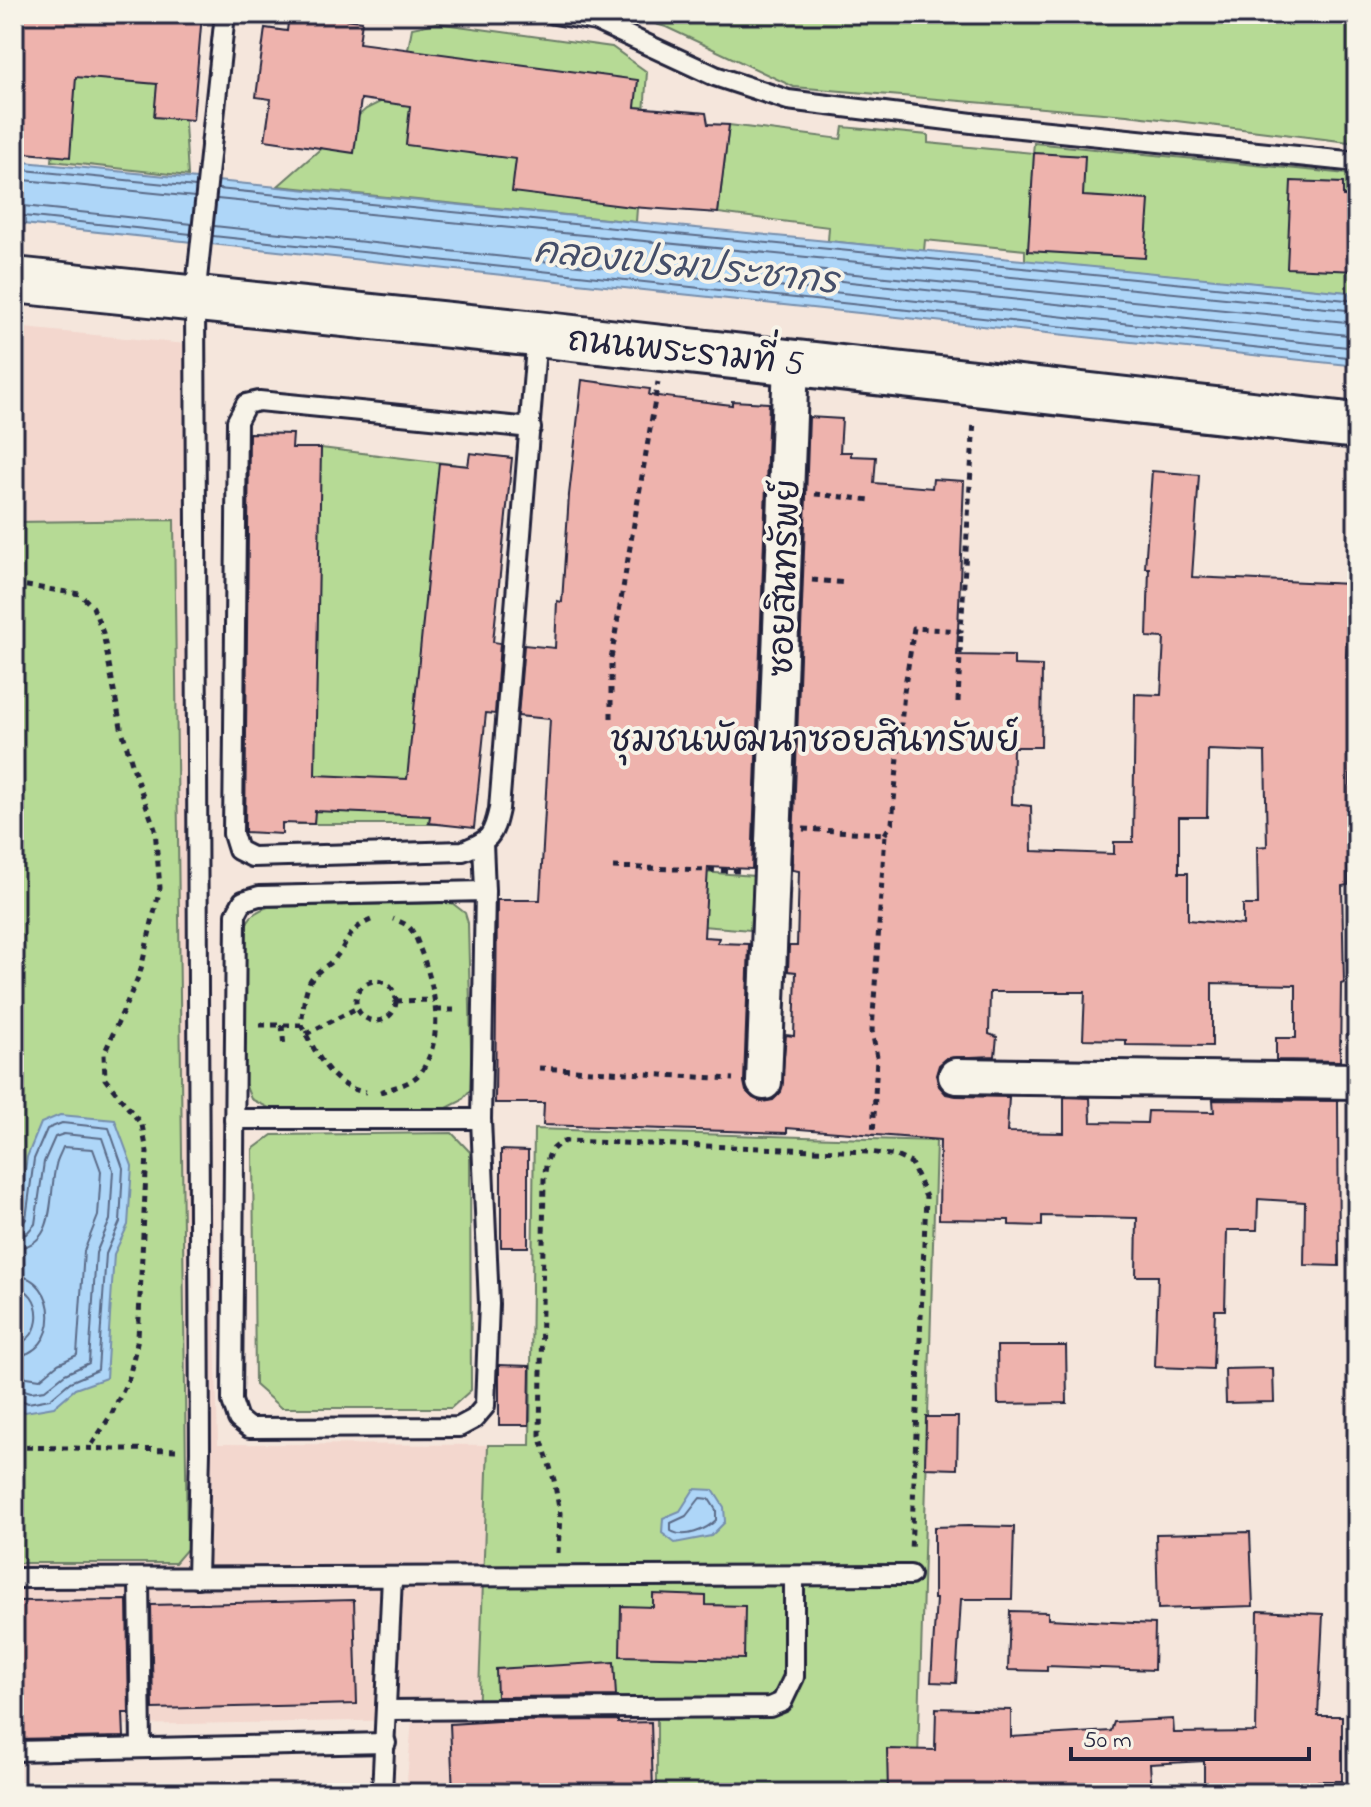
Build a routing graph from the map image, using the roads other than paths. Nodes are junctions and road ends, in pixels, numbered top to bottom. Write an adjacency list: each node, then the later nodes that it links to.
1 (225, 14): 5 (lane)
2 (554, 14): 3 (lane)
3 (1357, 162)
4 (14, 280): 5 (main road, ถนนพระรามที่ 5)
5 (195, 298): 6 (main road, ถนนพระรามที่ 5); 22 (lane)
6 (537, 334): 7 (main road, ถนนพระรามที่ 5); 9 (lane)
7 (791, 362): 8 (main road, ถนนพระรามที่ 5); 14 (street, ซอยสินทรัพย์)
8 (1357, 426)
9 (531, 428): 10 (lane); 10 (lane)
10 (483, 843): 11 (lane)
11 (485, 891): 15 (lane); 16 (lane)
12 (956, 1076): 13 (street)
13 (1357, 1081)
14 (764, 1082)
15 (234, 1119): 16 (lane); 16 (lane)
16 (481, 1119)
17 (910, 1575): 18 (lane)
18 (794, 1576): 19 (lane); 23 (lane)
19 (392, 1577): 22 (lane); 23 (lane)
20 (14, 1578): 21 (lane)
21 (139, 1578): 22 (lane); 25 (lane)
22 (197, 1578)
23 (387, 1710): 24 (lane)
24 (386, 1743): 25 (lane); 27 (lane)
25 (141, 1748): 26 (lane)
26 (14, 1751)
27 (382, 1793)

